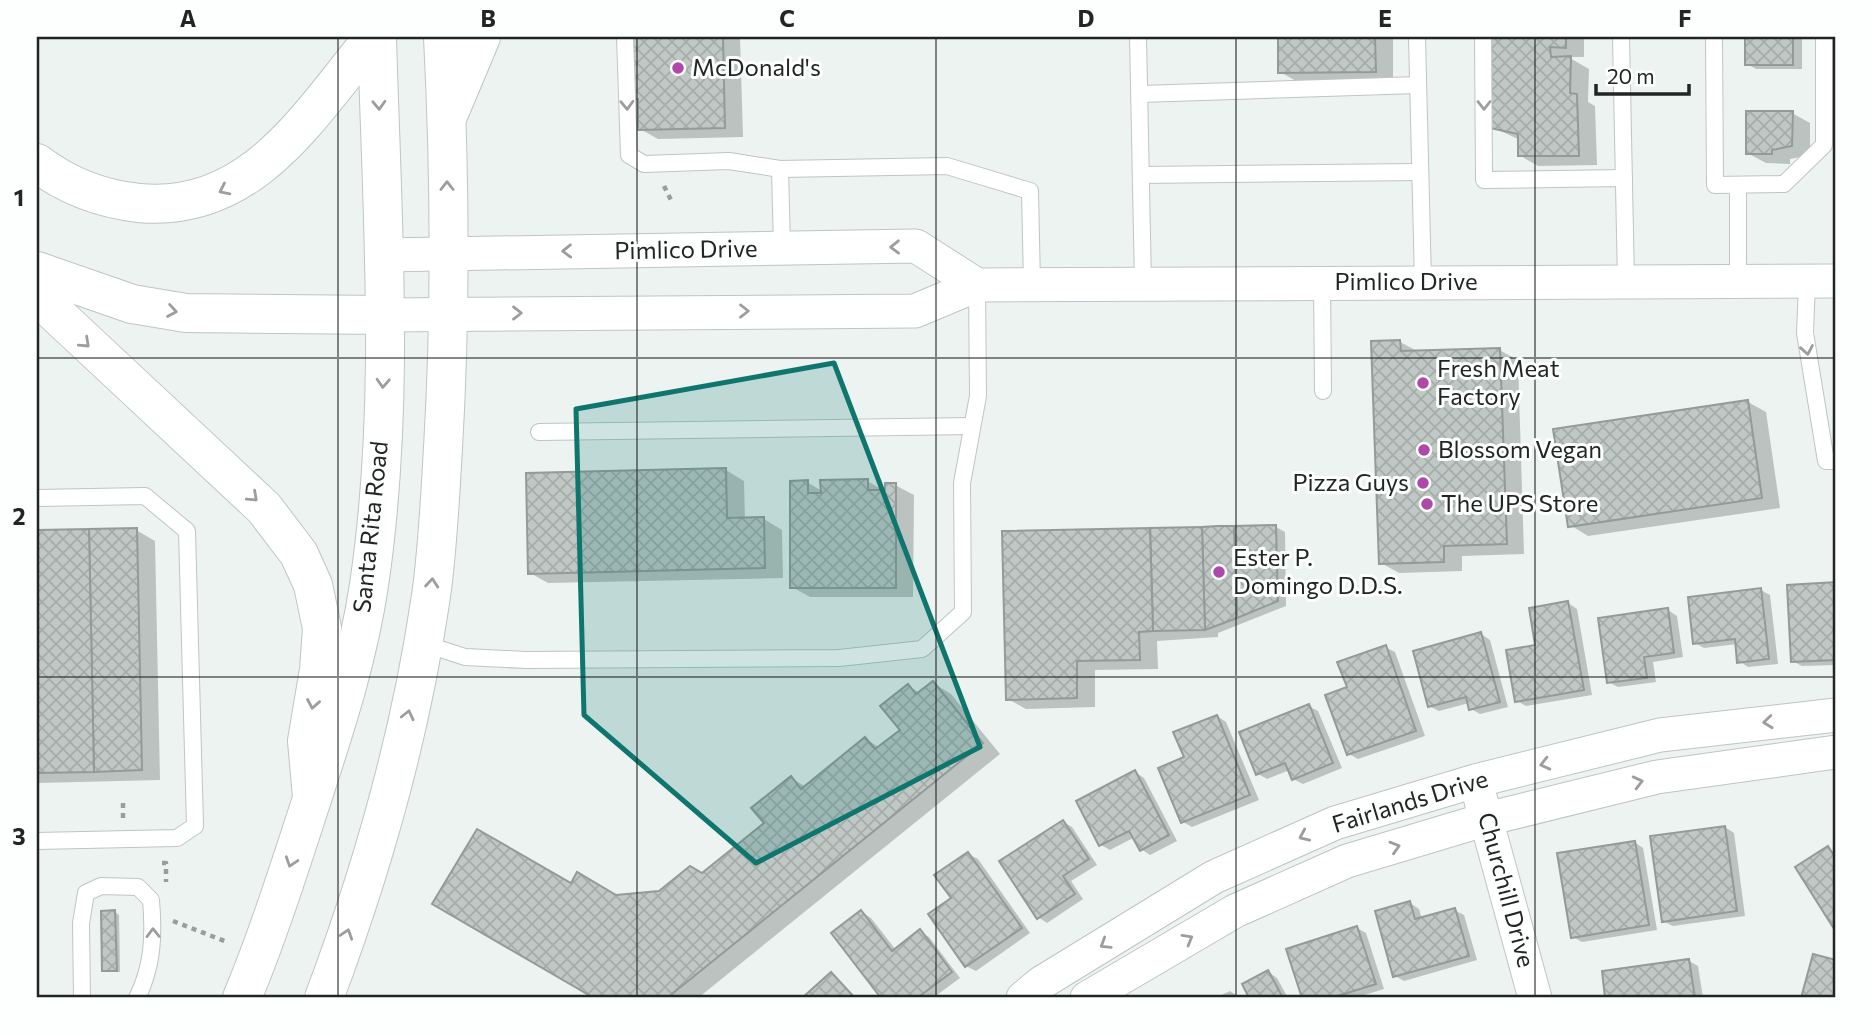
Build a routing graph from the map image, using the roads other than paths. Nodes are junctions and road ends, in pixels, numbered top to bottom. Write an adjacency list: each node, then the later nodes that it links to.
1 (376, 37): 14 (main road, one-way to 14); 22 (main road, Santa Rita Road, one-way to 22)
2 (443, 37): 13 (main road)
3 (481, 37): 13 (main road)
4 (625, 37): 15 (lane, one-way to 15)
5 (1138, 37): 12 (lane)
6 (1417, 37): 11 (lane)
7 (1483, 37): 18 (lane, one-way to 18)
8 (1621, 37): 18 (lane)
9 (1714, 37): 19 (lane)
10 (1824, 37): 19 (lane)
11 (1418, 85): 12 (lane); 16 (lane)
12 (1140, 94): 17 (lane)
13 (447, 118): 21 (main road, one-way to 13)
14 (37, 163)
15 (780, 169): 20 (lane); 31 (lane)
16 (1420, 172): 17 (lane); 26 (lane)
17 (1141, 175): 29 (lane)
18 (1624, 178): 27 (lane)
19 (1738, 185): 28 (lane)
20 (782, 248): 21 (street, Pimlico Drive, one-way to 21); 30 (street, Pimlico Drive, one-way to 20)
21 (448, 254): 22 (street, Pimlico Drive); 33 (main road)
22 (384, 255): 34 (main road, Santa Rita Road)
23 (37, 271): 34 (main road, one-way to 34)
24 (1821, 281): 28 (street, Pimlico Drive); 38 (lane, one-way to 38)
25 (1322, 282): 26 (street, Pimlico Drive); 29 (street, Pimlico Drive); 35 (lane)
26 (1423, 282): 27 (street, Pimlico Drive)
27 (1626, 282): 28 (street, Pimlico Drive)
28 (1738, 282)
29 (1143, 284): 31 (street, Pimlico Drive)
30 (976, 285): 31 (street, Pimlico Drive); 33 (street, Pimlico Drive, one-way to 30); 36 (lane)
31 (1032, 285)
32 (37, 296): 44 (main road, one-way to 44)
33 (448, 313): 34 (street, Pimlico Drive); 40 (main road, one-way to 33)
34 (385, 315): 44 (main road, Santa Rita Road, one-way to 44)
35 (1323, 391)
36 (972, 426): 37 (lane); 40 (lane)
37 (539, 432)
38 (1836, 461)
39 (37, 498): 46 (lane)
40 (422, 643): 50 (main road, one-way to 40)
41 (1836, 715): 43 (street, Fairlands Drive, one-way to 43)
42 (1836, 752): 45 (street, Fairlands Drive, one-way to 42)
43 (1475, 781): 45 (street, Churchill Drive); 51 (street, Fairlands Drive, one-way to 51)
44 (312, 797): 49 (main road, Santa Rita Road, one-way to 49)
45 (1487, 819): 52 (street, Fairlands Drive, one-way to 45); 53 (street, Churchill Drive)
46 (37, 841)
47 (82, 998): 48 (lane, one-way to 47)
48 (137, 998)
49 (242, 998)
50 (324, 998)
51 (1023, 998)
52 (1087, 998)
53 (1535, 998)

